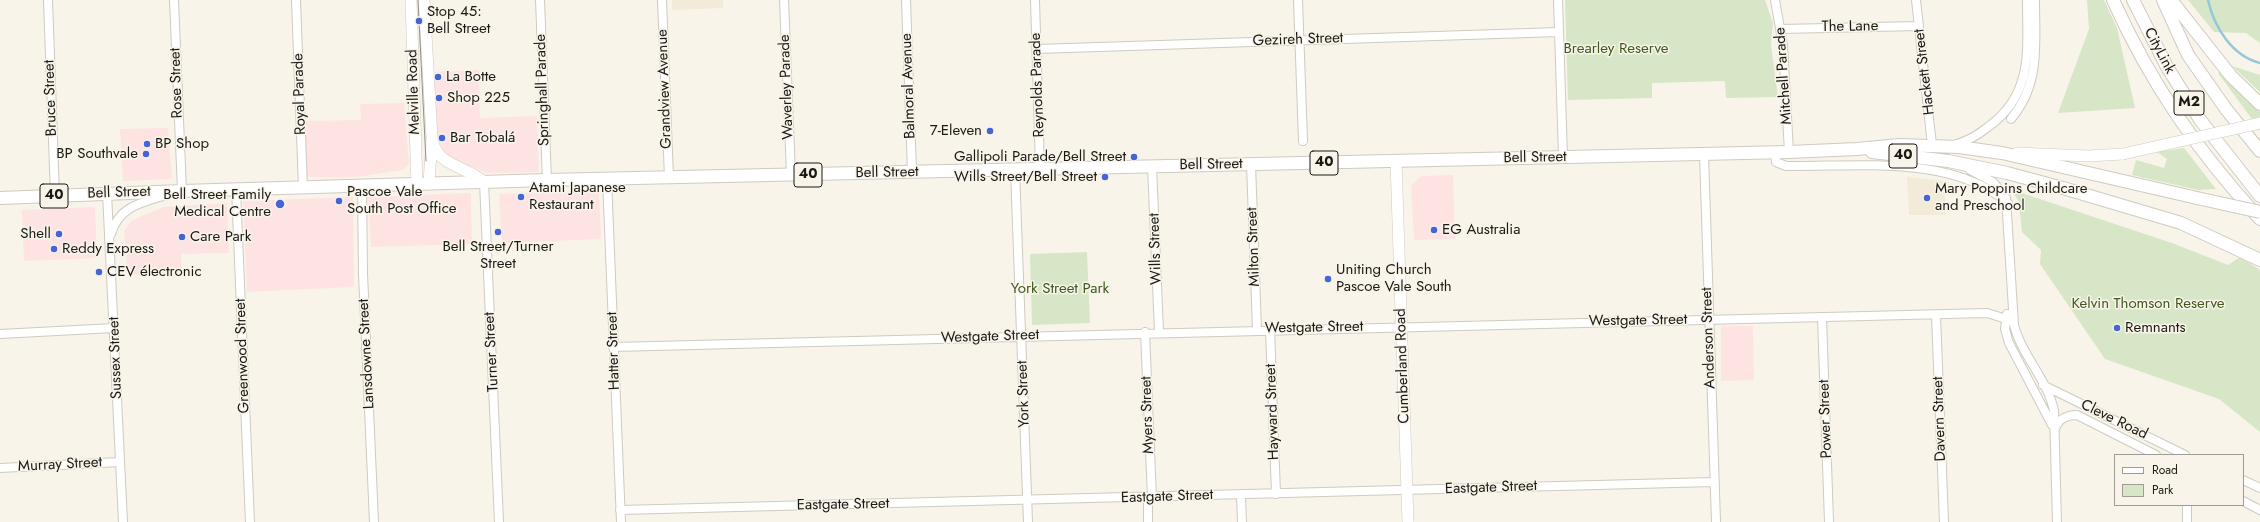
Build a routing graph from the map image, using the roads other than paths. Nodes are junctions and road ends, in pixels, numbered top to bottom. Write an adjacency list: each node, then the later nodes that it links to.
1 (48, 0): 58 (street, Bruce Street)
2 (174, 0): 56 (street, Rose Street)
3 (296, 0): 54 (street, Royal Parade)
4 (411, 0): 52 (main road, Melville Road)
5 (424, 0): 29 (main road, Melville Road)
6 (540, 0): 50 (street, Springhall Parade)
7 (662, 0): 48 (street, Grandview Avenue)
8 (784, 0): 47 (street, Waverley Parade)
9 (906, 0): 46 (street, Balmoral Avenue)
10 (1035, 0): 25 (street, Reynolds Parade)
11 (1298, 0): 24 (street)
12 (1558, 0): 23 (street)
13 (1775, 0): 22 (street, Mitchell Parade)
14 (1916, 0): 21 (street, Hackett Street)
15 (2027, 0): 32 (street)
16 (2035, 0): 27 (street)
17 (2113, 0): 63 (highway)
18 (2133, 0): 59 (highway, CityLink / M2)
19 (2163, 0): 34 (highway, CityLink / M2)
20 (2171, 0): 26 (highway)
21 (1919, 26): 22 (street, The Lane); 31 (street, Hackett Street)
22 (1781, 29): 36 (street, Mitchell Parade)
23 (1559, 32): 24 (street, Gezireh Street); 39 (street)
24 (1299, 40): 25 (street, Gezireh Street); 30 (street)
25 (1037, 49): 44 (street, Reynolds Parade)
26 (2260, 104)
27 (2011, 119)
28 (2260, 123): 37 (main road, bridge)
29 (432, 138): 51 (main road); 52 (main road, Melville Road)
30 (1303, 141)
31 (1932, 145): 32 (highway, Bell Street); 33 (highway, Bell Street / 40)
32 (1950, 146): 37 (highway, Bell Street)
33 (1857, 149): 36 (highway, Bell Street / 40); 40 (highway, Bell Street / 40)
34 (2260, 151)
35 (1774, 152): 36 (highway, Bell Street / 40); 38 (highway, Bell Street / 40); 61 (street)
36 (1789, 152)
37 (2002, 153): 62 (highway, Bell Street, bridge)
38 (1704, 154): 39 (highway, Bell Street / 40); 68 (street, Anderson Street)
39 (1563, 157): 41 (highway, Bell Street / 40)
40 (1948, 161): 61 (street); 65 (highway, Bell Street)
41 (1396, 162): 42 (highway, Bell Street / 40); 70 (main road, Cumberland Road)
42 (1251, 164): 43 (highway, Bell Street / 40); 73 (street, Milton Street)
43 (1152, 166): 44 (highway, Bell Street / 40); 75 (street, Wills Street)
44 (1040, 169): 45 (highway, Bell Street / 40)
45 (1015, 170): 46 (highway, Bell Street / 40); 77 (street, York Street)
46 (912, 172): 47 (highway, Bell Street / 40)
47 (791, 175): 48 (highway, Bell Street / 40)
48 (669, 178): 49 (highway, Bell Street / 40)
49 (607, 179): 50 (highway, Bell Street / 40); 78 (street, Hatter Street)
50 (547, 180): 51 (highway, Bell Street / 40)
51 (484, 182): 52 (highway, Bell Street / 40); 100 (street, Turner Street)
52 (423, 183): 53 (highway, Bell Street / 40)
53 (362, 186): 54 (highway, Bell Street / 40); 99 (street, Lansdowne Street)
54 (303, 188): 55 (highway, Bell Street / 40)
55 (236, 189): 56 (highway, Bell Street / 40); 98 (street, Greenwood Street)
56 (182, 190): 57 (highway, Bell Street / 40); 64 (street)
57 (107, 193): 58 (highway, Bell Street / 40); 64 (street, Sussex Street)
58 (55, 196): 60 (highway, Bell Street / 40)
59 (2260, 196)
60 (0, 198)
61 (2008, 208): 69 (street)
62 (2260, 212)
63 (2260, 219)
64 (108, 242): 71 (street, Sussex Street)
65 (2260, 260)
66 (1936, 315): 67 (street, Westgate Street); 69 (street, Westgate Street); 108 (street, Davern Street)
67 (1822, 317): 68 (street, Westgate Street); 107 (street, Power Street)
68 (1709, 319): 70 (street, Westgate Street); 86 (street, Anderson Street)
69 (2010, 319): 79 (street); 80 (street)
70 (1401, 327): 72 (street, Westgate Street); 88 (main road, Cumberland Road)
71 (114, 328): 76 (street); 83 (street, Sussex Street)
72 (1270, 329): 73 (street, Westgate Street); 89 (street, Hayward Street)
73 (1257, 330): 75 (street, Westgate Street)
74 (1145, 332): 75 (street, Westgate Street); 77 (street, Westgate Street); 91 (street, Myers Street)
75 (1159, 332)
76 (0, 334)
77 (1022, 336): 78 (street, Westgate Street); 92 (street, York Street)
78 (613, 346): 95 (street, Hatter Street)
79 (2044, 385): 80 (street); 82 (street, Cleve Road)
80 (2054, 436): 81 (street, Cleve Road); 109 (street)
81 (2154, 454)
82 (2183, 454)
83 (120, 462): 84 (street, Murray Street); 97 (street, Sussex Street)
84 (0, 468)
85 (2244, 480): 87 (street)
86 (1714, 482): 88 (street, Eastgate Street); 106 (street, Anderson Street)
87 (2260, 488)
88 (1407, 490): 89 (street, Eastgate Street); 105 (main road, Cumberland Road)
89 (1276, 494): 90 (street, Eastgate Street)
90 (1241, 495): 91 (street, Eastgate Street); 104 (street)
91 (1150, 498): 92 (street, Eastgate Street); 103 (street, Myers Street)
92 (1028, 501): 95 (street, Eastgate Street); 102 (street, York Street)
93 (2244, 502): 96 (street)
94 (2187, 506): 110 (street)
95 (620, 510): 101 (street, Hatter Street)
96 (2260, 510)
97 (123, 522)
98 (250, 522)
99 (374, 522)
100 (499, 522)
101 (621, 522)
102 (1028, 522)
103 (1148, 522)
104 (1242, 522)
105 (1408, 522)
106 (1716, 522)
107 (1829, 522)
108 (1944, 522)
109 (2057, 522)
110 (2187, 522)

